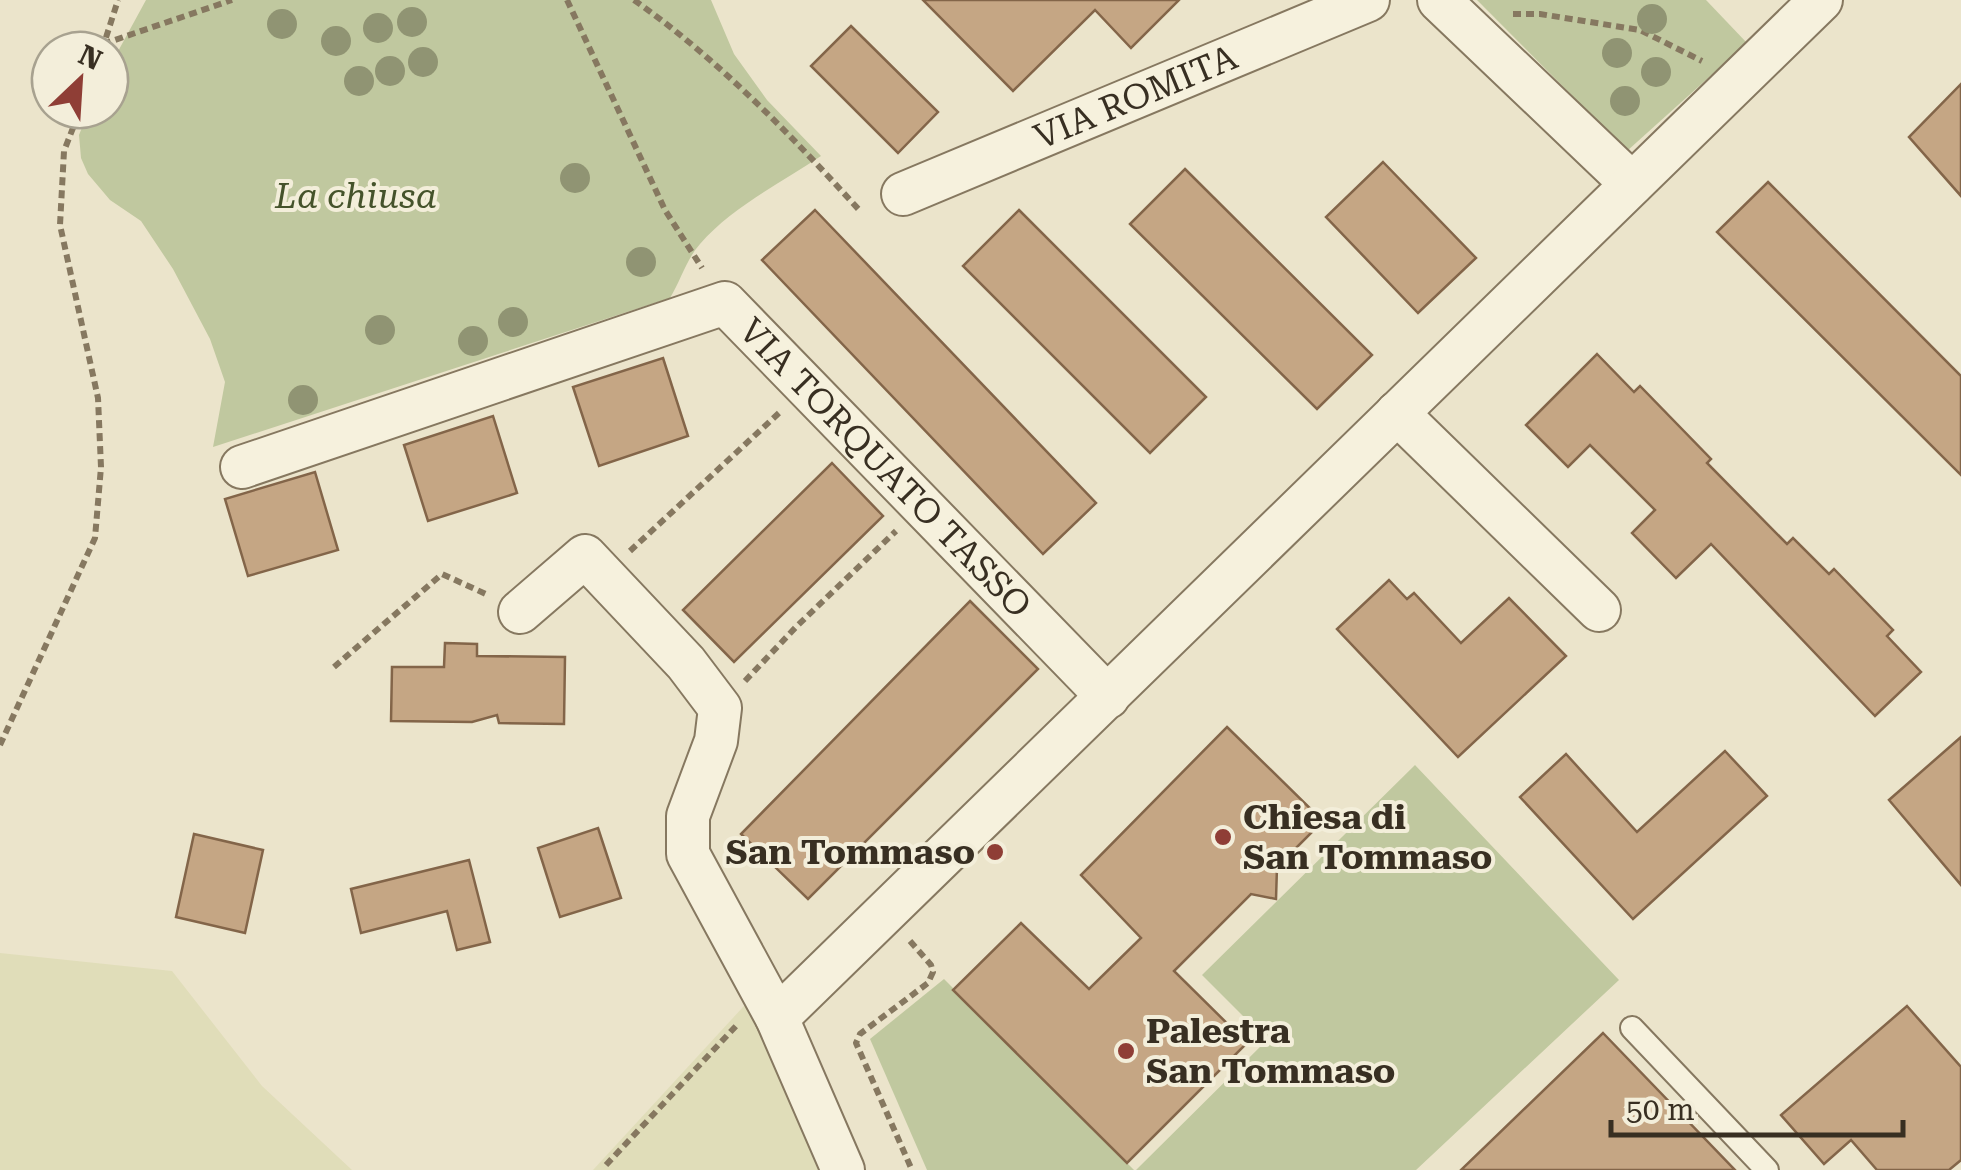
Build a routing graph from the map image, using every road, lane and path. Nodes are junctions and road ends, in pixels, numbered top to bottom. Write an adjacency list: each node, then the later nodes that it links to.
1 (118, 0): 8 (path)
2 (232, 0): 9 (path)
3 (567, 0): 15 (path)
4 (634, 0): 14 (path)
5 (1368, 0): 13 (street, VIA ROMITA)
6 (1821, 0): 10 (street)
7 (1447, 8): 10 (path); 12 (street)
8 (108, 30)
9 (130, 37)
10 (1738, 81): 12 (street)
11 (72, 130): 26 (path)
12 (1632, 184): 17 (street)
13 (904, 194)
14 (861, 212)
15 (725, 303): 16 (street, VIA TORQUATO TASSO); 18 (street, VIA TORQUATO TASSO)
16 (807, 388): 19 (street, VIA TORQUATO TASSO); 20 (path)
17 (1397, 414): 21 (street); 25 (street)
18 (242, 466)
19 (922, 506): 24 (path); 25 (street, VIA TORQUATO TASSO)
20 (604, 576): 22 (street); 28 (street)
21 (1599, 610)
22 (520, 612): 23 (path)
23 (334, 667)
24 (745, 682)
25 (1108, 697): 28 (street)
26 (0, 746)
27 (899, 929): 32 (path)
28 (770, 1007): 30 (path); 31 (street)
29 (1632, 1028): 33 (lane)
30 (606, 1164)
31 (843, 1170)
32 (912, 1170)
33 (1766, 1170)

